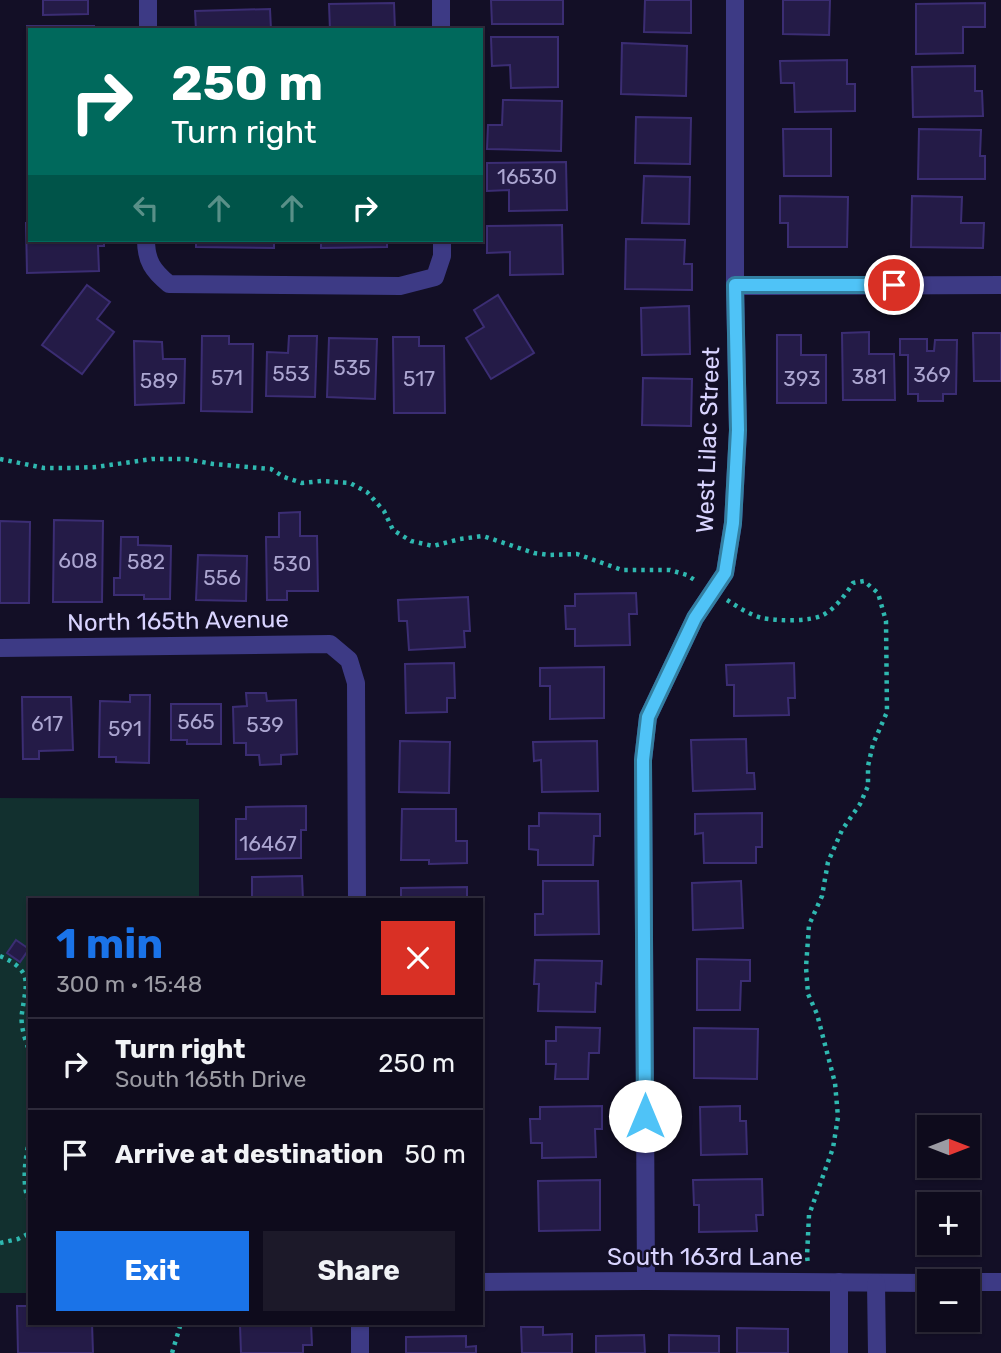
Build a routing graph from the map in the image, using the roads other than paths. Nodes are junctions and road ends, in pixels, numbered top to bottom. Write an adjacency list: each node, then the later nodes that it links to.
1 (148, 0): 4 (street)
2 (441, 0): 5 (street)
3 (735, 0): 8 (street, West Lilac Street)
4 (148, 28)
5 (441, 28)
6 (146, 242): 7 (street)
7 (442, 242)
8 (735, 285): 9 (street); 12 (street, West Lilac Street)
9 (1001, 285)
10 (0, 648): 11 (street, North 165th Avenue)
11 (357, 898)
12 (646, 1281): 13 (street, South 163rd Lane); 14 (street, South 163rd Lane)
13 (483, 1282)
14 (839, 1282): 17 (street, South 163rd Lane); 21 (street)
15 (980, 1282): 16 (street)
16 (1001, 1282)
17 (876, 1283): 18 (street, South 163rd Lane); 22 (street)
18 (917, 1283)
19 (360, 1325): 20 (street)
20 (360, 1353)
21 (839, 1353)
22 (877, 1353)

